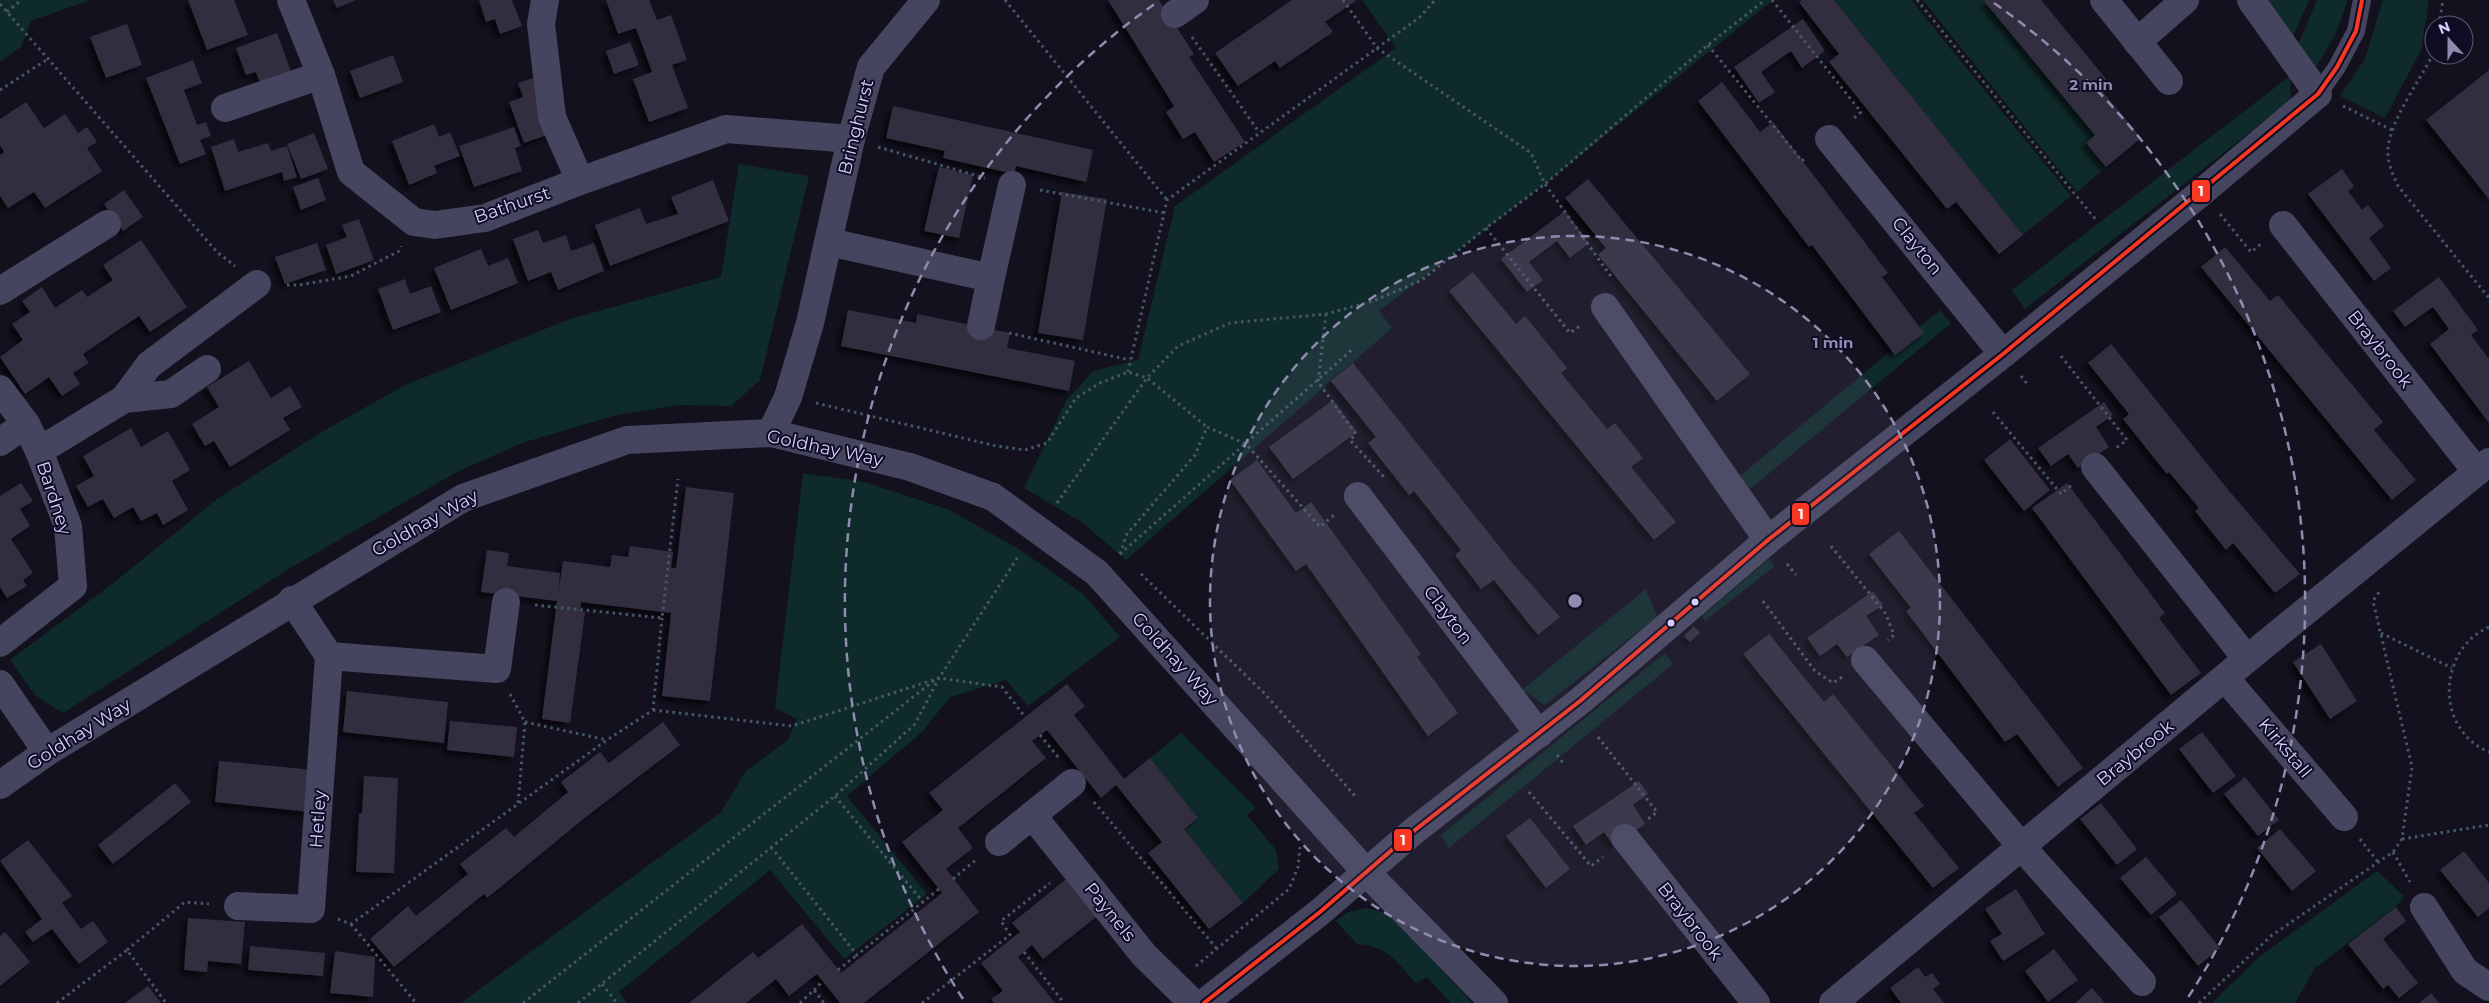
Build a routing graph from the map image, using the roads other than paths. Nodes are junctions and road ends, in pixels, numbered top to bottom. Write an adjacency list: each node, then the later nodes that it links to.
1 (291, 0): 9 (street)
2 (545, 0): 15 (street)
3 (926, 0): 13 (street, Bringhurst)
4 (2104, 0): 8 (street)
5 (2185, 0): 8 (street)
6 (2250, 0): 11 (street)
7 (2362, 0): 11 (lane)
8 (2137, 42): 10 (street)
9 (321, 75): 12 (street); 15 (street, Bathurst)
10 (2169, 81)
11 (2318, 94): 25 (street)
12 (225, 108)
13 (851, 139): 15 (street, Bathurst); 19 (street, Bringhurst)
14 (1829, 139): 25 (street, Clayton)
15 (580, 180)
16 (1012, 185): 20 (street)
17 (107, 224): 22 (street)
18 (2283, 225): 34 (street, Braybrook)
19 (829, 242): 20 (street); 30 (street, Bringhurst)
20 (991, 278): 24 (street)
21 (257, 284): 28 (street)
22 (0, 291)
23 (1605, 307): 36 (street)
24 (981, 326)
25 (2003, 354): 36 (street)
26 (207, 369): 28 (street)
27 (0, 388): 29 (street, Bardney)
28 (124, 399): 32 (street)
29 (26, 424): 31 (street); 32 (street, Bardney)
30 (771, 433): 37 (street, Goldhay Way); 54 (street, Goldhay Way)
31 (0, 442)
32 (39, 451): 39 (street, Bardney)
33 (2094, 467): 41 (street)
34 (2483, 467): 41 (street, Braybrook)
35 (1358, 496): 45 (street, Clayton)
36 (1768, 540): 45 (street)
37 (292, 600): 40 (street); 46 (street, Goldhay Way)
38 (506, 602): 40 (street)
39 (0, 643)
40 (329, 656): 55 (street, Hetley)
41 (2247, 659): 43 (street, Braybrook)
42 (1865, 660): 53 (street)
43 (2225, 678): 50 (street, Kirkstall); 53 (street, Braybrook)
44 (0, 684): 46 (street)
45 (1539, 734): 54 (street)
46 (47, 752): 47 (street, Goldhay Way)
47 (0, 785)
48 (1080, 788): 49 (street)
49 (1032, 815): 52 (street); 59 (street, Paynels)
50 (2344, 817)
51 (1625, 838): 62 (street, Braybrook)
52 (999, 842)
53 (2021, 846): 57 (street); 63 (street, Braybrook)
54 (1367, 873): 60 (street); 61 (street, Goldhay Way)
55 (238, 906)
56 (2424, 907): 58 (street)
57 (2142, 982)
58 (2489, 987)
59 (1193, 1003)
60 (1204, 1003)
61 (1494, 1003)
62 (1756, 1003)
63 (1833, 1003)

